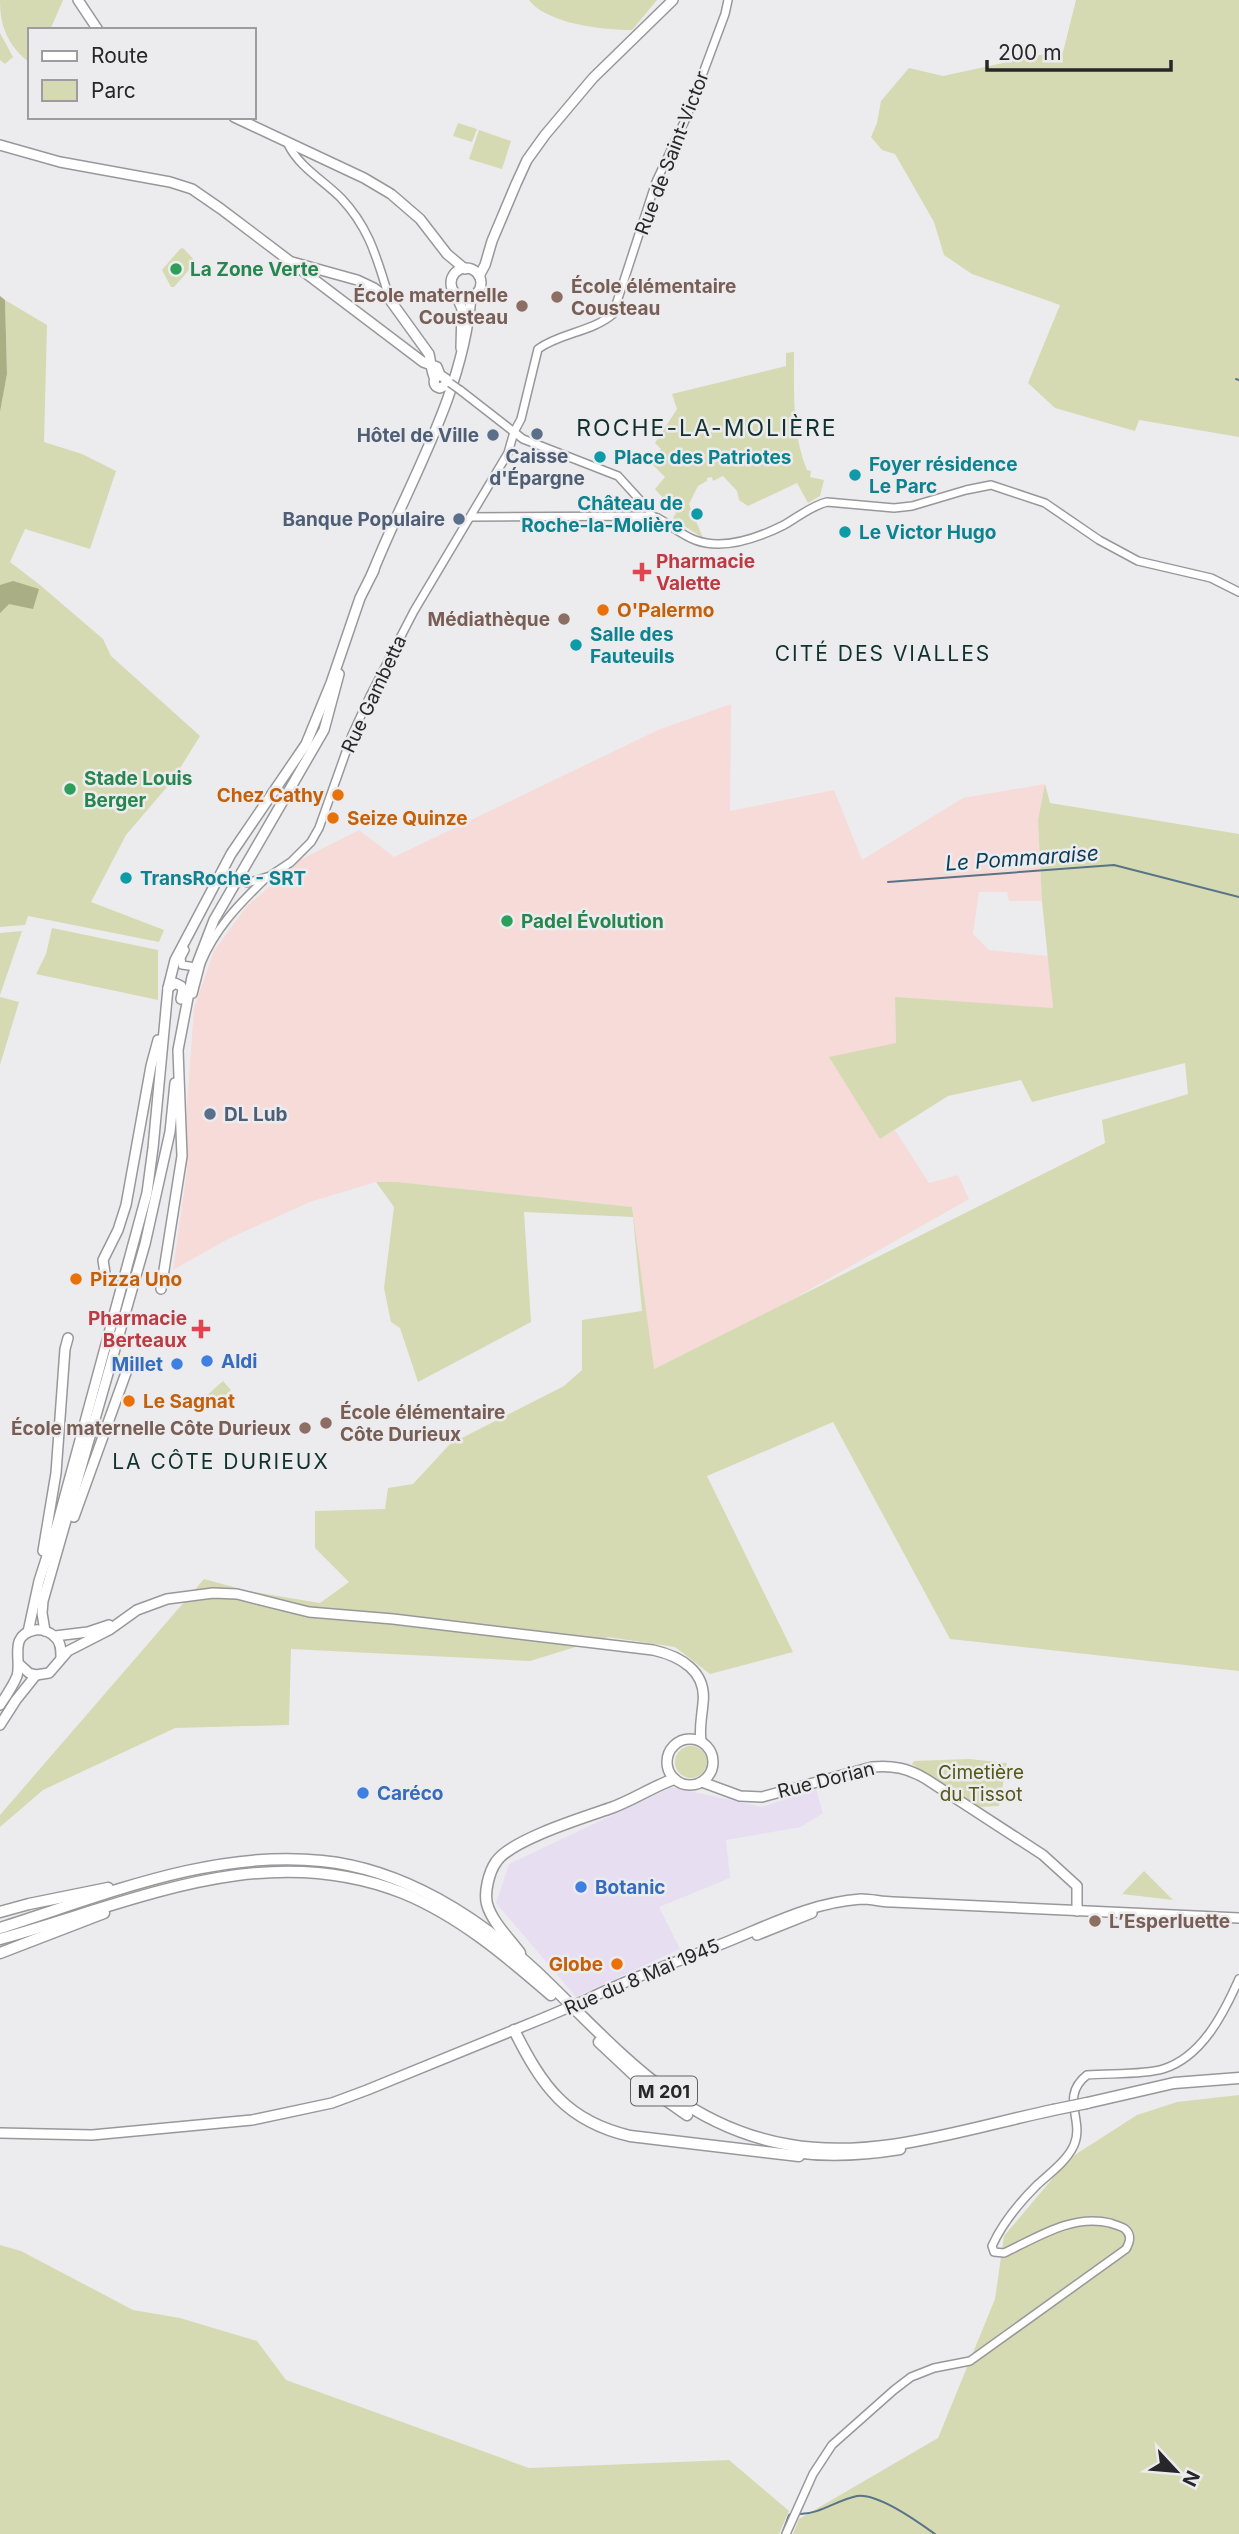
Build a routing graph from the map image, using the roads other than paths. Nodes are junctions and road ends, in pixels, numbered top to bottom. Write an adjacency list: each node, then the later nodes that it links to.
1 (78, 0): 4 (main road)
2 (673, 0): 10 (main road)
3 (728, 0): 15 (street, Rue de Saint-Victor)
4 (97, 28)
5 (238, 119): 6 (main road)
6 (288, 144): 8 (main road); 14 (street)
7 (0, 145): 9 (main road)
8 (447, 254): 10 (main road); 11 (main road)
9 (292, 262): 14 (main road); 17 (main road)
10 (471, 272): 11 (main road); 13 (main road)
11 (453, 277): 12 (main road)
12 (456, 295): 13 (main road); 16 (main road)
13 (471, 297): 16 (main road)
14 (390, 300): 17 (main road)
15 (616, 306): 19 (street, Rue Gambetta)
16 (462, 352): 22 (main road)
17 (427, 363): 18 (main road)
18 (441, 379): 19 (street, bridge)
19 (514, 432): 20 (street); 21 (street, Rue Gambetta)
20 (650, 516): 21 (street); 23 (street)
21 (471, 517): 26 (street, Rue Gambetta)
22 (374, 570): 24 (main road); 25 (main road)
23 (1239, 592)
24 (225, 864): 27 (street); 28 (main road)
25 (241, 872): 26 (street); 27 (main road)
26 (270, 876): 27 (street, Rue Gambetta)
27 (199, 965): 30 (main road)
28 (167, 989): 29 (main road); 30 (main road)
29 (164, 1018): 31 (main road); 36 (main road)
30 (178, 1051): 32 (main road); 35 (main road)
31 (105, 1273)
32 (161, 1289)
33 (68, 1338): 36 (main road)
34 (127, 1370): 35 (main road)
35 (50, 1580): 38 (main road)
36 (39, 1581): 39 (main road)
37 (126, 1617): 40 (main road); 41 (main road); 45 (main road)
38 (45, 1631): 39 (main road); 40 (main road)
39 (28, 1632): 42 (main road)
40 (55, 1636): 41 (main road)
41 (61, 1657): 43 (main road)
42 (19, 1664): 43 (main road); 44 (main road)
43 (36, 1675): 46 (main road)
44 (0, 1705)
45 (702, 1712): 47 (main road); 48 (main road)
46 (0, 1726)
47 (688, 1740): 48 (main road); 50 (main road)
48 (701, 1741): 49 (main road)
49 (711, 1773): 51 (main road); 52 (main road)
50 (674, 1779): 51 (main road); 60 (highway)
51 (702, 1782): 52 (main road, Rue Dorian)
52 (724, 1789): 54 (main road, Rue Dorian)
53 (172, 1881): 55 (highway); 57 (highway, M 201); 58 (highway, M 201); 59 (highway); 60 (highway, M 201); 66 (highway, M 201)
54 (1077, 1911): 56 (main road, Rue du 8 Mai 1945); 62 (main road, Rue du 8 Mai 1945, bridge)
55 (0, 1912)
56 (1239, 1918)
57 (0, 1928)
58 (0, 1939)
59 (0, 1953)
60 (534, 1969): 64 (highway, M 201)
61 (1239, 1979): 67 (street)
62 (514, 2030): 65 (main road, Rue du 8 Mai 1945); 66 (highway)
63 (1239, 2080): 64 (highway, M 201, bridge)
64 (1054, 2113): 66 (highway, M 201)
65 (0, 2133)
66 (820, 2156)
67 (786, 2534)

